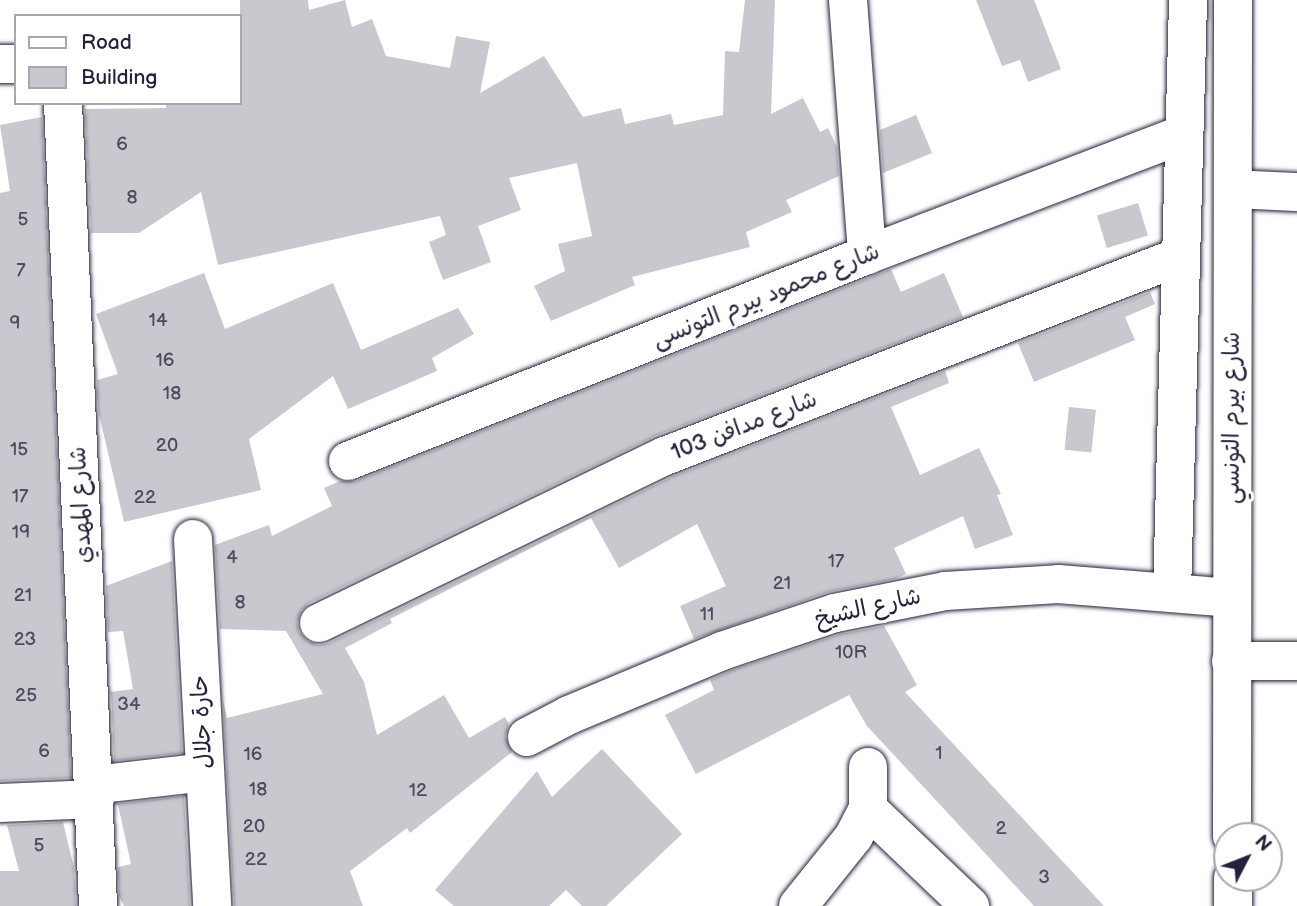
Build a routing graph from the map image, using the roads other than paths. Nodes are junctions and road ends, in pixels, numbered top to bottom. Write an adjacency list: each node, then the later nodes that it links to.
1 (848, 0): 8 (street)
2 (1188, 0): 5 (street)
3 (1233, 0): 6 (street, شارع بيرم التونسي)
4 (63, 105): 20 (street, شارع المهدي)
5 (1184, 134): 8 (street, شارع محمود بيرم التونسى); 9 (street)
6 (1233, 189): 7 (street); 13 (street, شارع بيرم التونسي)
7 (1297, 192)
8 (867, 255): 10 (street, شارع محمود بيرم التونسى)
9 (1181, 256): 12 (street); 14 (street, شارع مدافن 103)
10 (348, 461)
11 (193, 539): 19 (street, حارة جلال)
12 (1172, 593): 13 (street, شارع الشيخ); 17 (street, شارع الشيخ)
13 (1231, 598): 15 (street, شارع بيرم التونسي)
14 (319, 623)
15 (1231, 661): 16 (street); 23 (street, شارع بيرم التونسي)
16 (1297, 661)
17 (527, 737)
18 (868, 767): 22 (street)
19 (205, 772): 20 (street); 26 (street, حارة جلال)
20 (94, 792): 21 (street); 25 (street, شارع المهدي)
21 (0, 803)
22 (869, 809): 24 (street); 27 (street)
23 (1232, 822)
24 (807, 903)
25 (98, 906)
26 (212, 906)
27 (970, 906)

